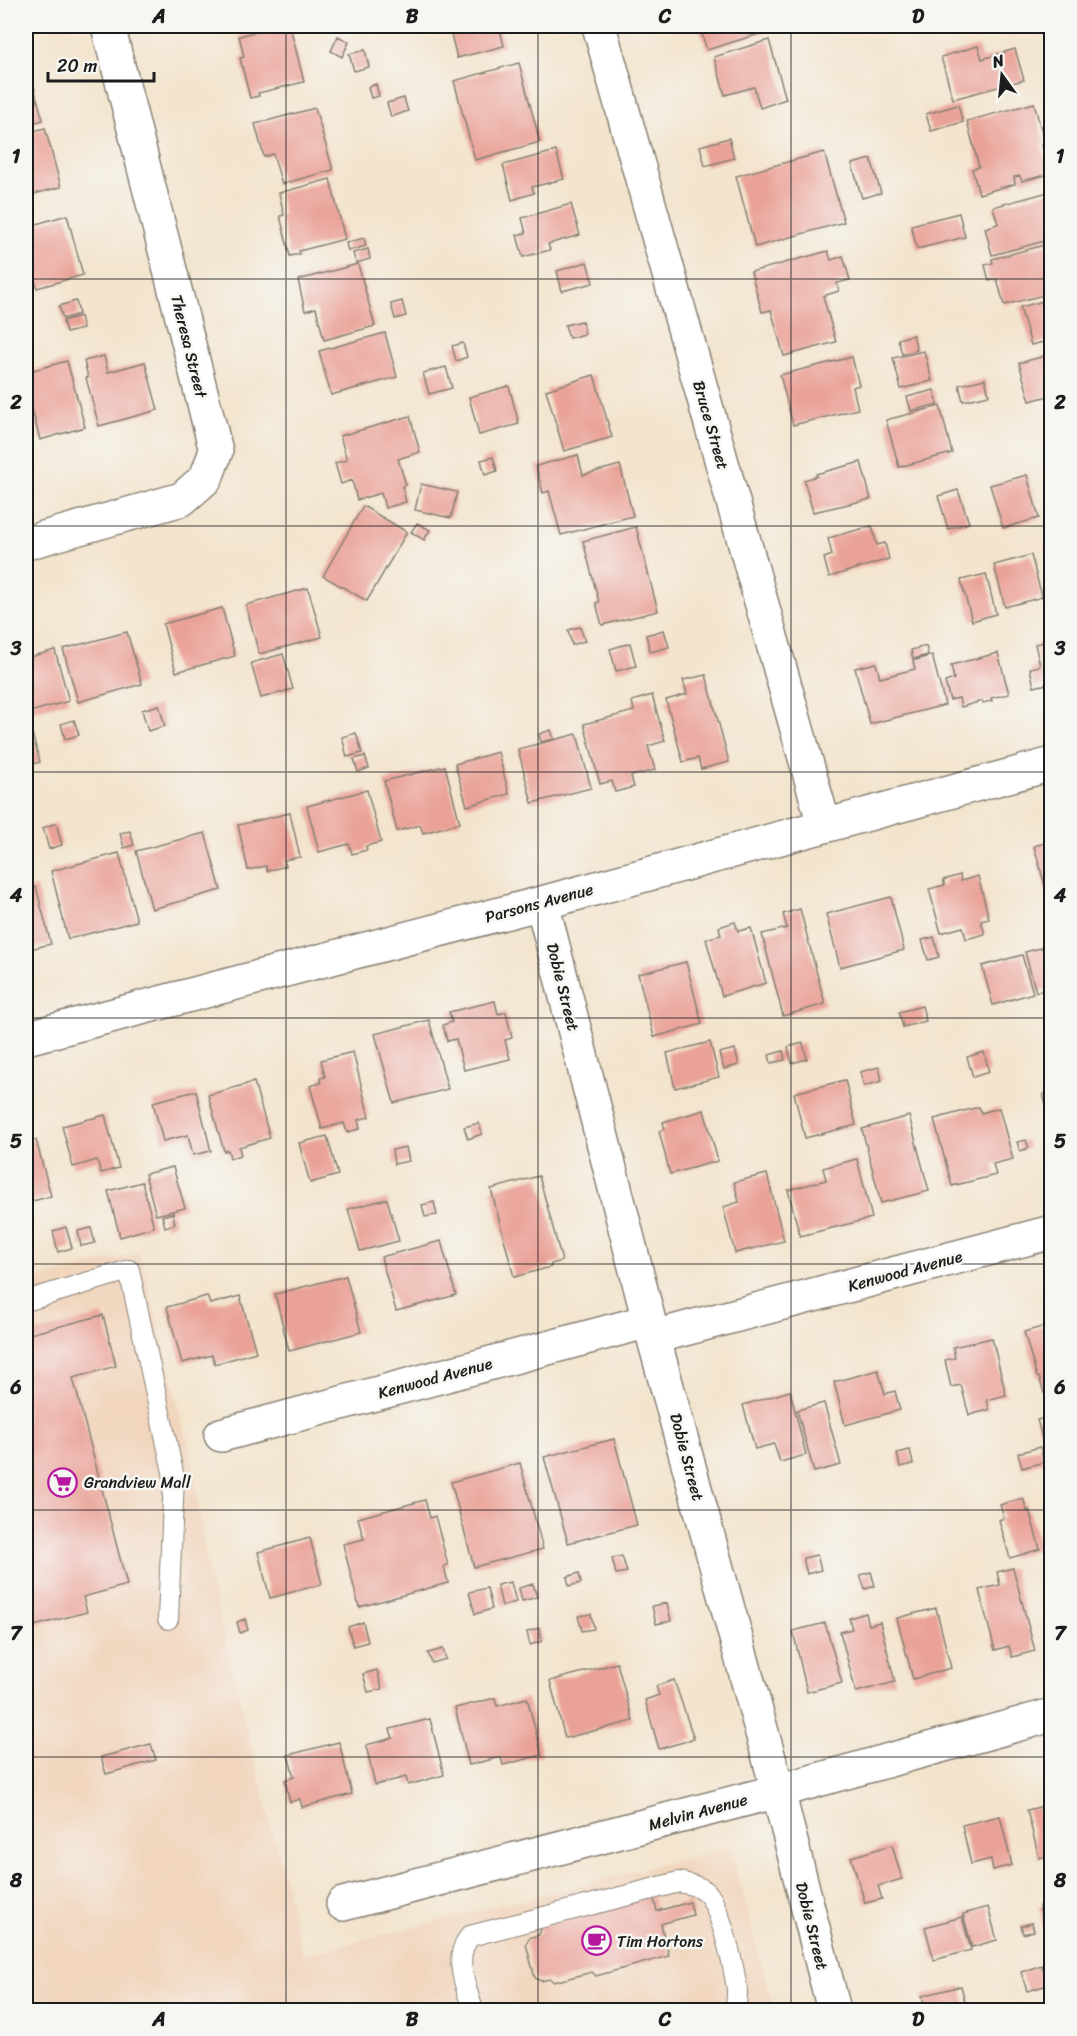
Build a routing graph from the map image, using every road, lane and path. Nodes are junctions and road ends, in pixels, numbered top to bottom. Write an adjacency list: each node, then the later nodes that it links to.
1 (108, 26): 3 (street, Theresa Street)
2 (599, 26): 5 (street, Bruce Street)
3 (26, 543)
4 (1052, 764): 5 (street, Parsons Avenue)
5 (824, 825): 6 (street, Parsons Avenue)
6 (542, 903): 7 (street, Parsons Avenue); 10 (street, Dobie Street)
7 (26, 1038)
8 (1052, 1232): 10 (street, Kenwood Avenue)
9 (26, 1301): 12 (lane)
10 (651, 1329): 11 (street, Kenwood Avenue); 14 (street, Dobie Street)
11 (221, 1435)
12 (168, 1619)
13 (1052, 1715): 14 (street, Melvin Avenue)
14 (778, 1791): 15 (street, Melvin Avenue); 18 (street, Dobie Street)
15 (343, 1904)
16 (473, 2010): 17 (lane)
17 (735, 2010)
18 (834, 2010)

